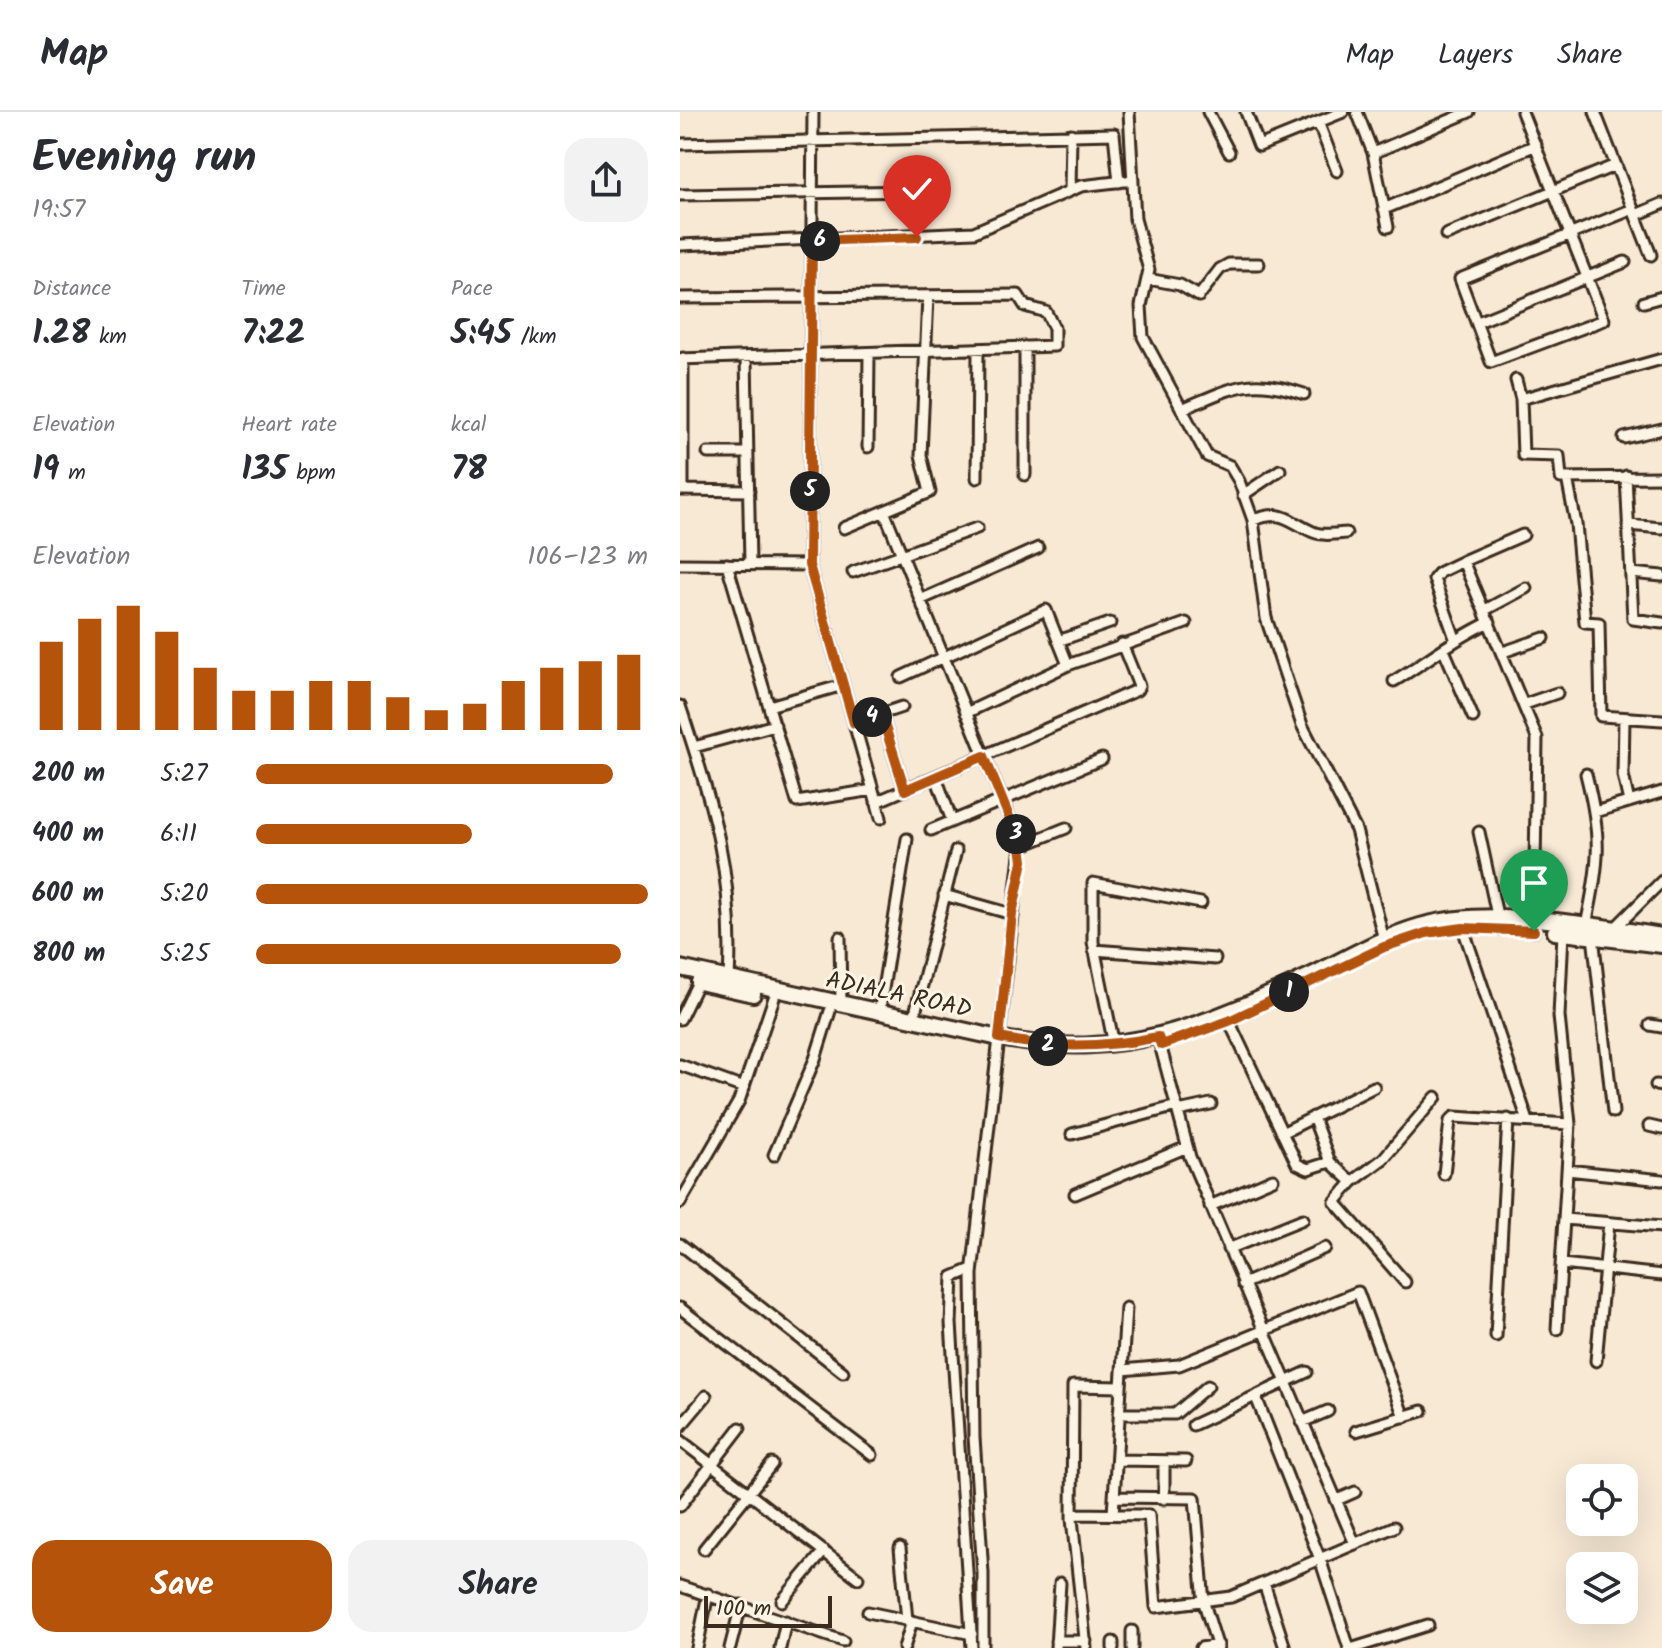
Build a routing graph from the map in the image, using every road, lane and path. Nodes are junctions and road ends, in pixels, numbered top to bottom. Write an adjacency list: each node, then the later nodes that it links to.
1 (813, 112): 12 (street)
2 (1129, 112): 19 (street)
3 (1246, 112): 10 (street)
4 (1343, 112): 10 (street)
5 (1357, 112): 16 (street)
6 (1469, 112): 16 (street)
7 (1522, 112): 14 (street)
8 (1595, 112): 17 (street)
9 (1211, 113): 15 (street)
10 (1318, 122): 18 (street)
11 (1071, 134): 12 (street); 20 (street); 22 (street)
12 (813, 140): 13 (street); 24 (street)
13 (680, 144)
14 (1536, 145): 21 (street); 27 (street)
15 (1229, 152)
16 (1373, 153): 27 (street)
17 (1616, 165): 21 (street); 28 (street)
18 (1337, 171)
19 (1133, 180): 20 (street); 38 (street)
20 (1119, 182): 22 (street)
21 (1553, 189): 30 (street); 31 (street)
22 (1070, 190): 32 (street)
23 (918, 191): 24 (street)
24 (812, 192): 25 (street); 32 (street)
25 (680, 195)
26 (1662, 204): 28 (street)
27 (1384, 209): 29 (street)
28 (1634, 212): 30 (street); 34 (street)
29 (1388, 227)
30 (1572, 232): 37 (street); 44 (street)
31 (1446, 235)
32 (812, 241): 33 (street); 42 (street)
33 (680, 245)
34 (1651, 255)
35 (1625, 262): 37 (street)
36 (1259, 264): 38 (street)
37 (1589, 276): 44 (street); 44 (street)
38 (1148, 279): 57 (street)
39 (928, 296): 42 (street); 45 (street); 47 (street)
40 (1662, 297): 43 (street)
41 (680, 298): 42 (street)
42 (811, 298): 49 (street)
43 (1644, 302)
44 (1478, 322)
45 (1025, 347): 46 (street); 65 (street)
46 (978, 349): 47 (street); 68 (street)
47 (927, 351): 48 (street); 73 (street)
48 (869, 354): 49 (street); 61 (street)
49 (811, 356): 50 (street); 87 (street)
50 (746, 357): 51 (street); 63 (street)
51 (682, 358): 56 (street)
52 (1662, 359): 55 (street)
53 (1516, 380): 55 (street)
54 (1304, 394): 57 (street)
55 (1521, 399): 69 (street)
56 (682, 404): 60 (street)
57 (1182, 409): 72 (street)
58 (1662, 429): 59 (street)
59 (1624, 438)
60 (682, 446): 70 (street)
61 (868, 447)
62 (708, 453): 63 (street)
63 (748, 453): 71 (street)
64 (1280, 470): 72 (street)
65 (1025, 475)
66 (1626, 476): 67 (street); 69 (street); 75 (street)
67 (1662, 477)
68 (977, 478)
69 (1567, 478): 117 (street)
70 (681, 490): 71 (street)
71 (749, 491): 86 (street)
72 (1243, 495): 74 (street)
73 (884, 511): 76 (street); 82 (street)
74 (1253, 520): 79 (street); 153 (street)
75 (1628, 525): 78 (street); 89 (street)
76 (844, 528)
77 (977, 528): 82 (street)
78 (1662, 528)
79 (1346, 533)
80 (1523, 535): 83 (street)
81 (1038, 548): 92 (street)
82 (902, 555): 88 (street); 92 (street)
83 (1463, 561): 93 (street); 98 (street)
84 (680, 564): 85 (street)
85 (727, 564): 86 (street); 112 (street)
86 (750, 564): 87 (street)
87 (809, 565): 108 (street)
88 (853, 572)
89 (1631, 573): 90 (street); 97 (street)
90 (1662, 576)
91 (1526, 588): 93 (street)
92 (920, 600): 104 (street)
93 (1485, 610): 94 (street)
94 (1490, 622): 98 (street); 103 (street)
95 (1110, 623): 100 (street)
96 (1186, 623): 101 (street)
97 (1662, 623)
98 (1455, 638): 102 (street)
99 (1544, 638): 103 (street)
100 (1058, 641): 104 (street); 105 (street)
101 (1122, 644): 105 (street); 122 (street)
102 (1444, 650): 107 (street); 116 (street)
103 (1503, 652): 110 (street)
104 (944, 659): 106 (street); 114 (street)
105 (1068, 665): 114 (street)
106 (901, 677)
107 (1394, 681)
108 (843, 685): 112 (street); 119 (street)
109 (1557, 693): 110 (street)
110 (1525, 704): 146 (street)
111 (680, 706): 121 (street)
112 (769, 706): 120 (street)
113 (902, 707): 115 (street)
114 (966, 713): 122 (street)
115 (881, 714): 119 (street); 127 (street)
116 (1473, 717)
117 (1624, 718): 118 (street); 131 (street)
118 (1662, 720)
119 (854, 723): 126 (street)
120 (775, 725): 121 (street); 126 (street)
121 (694, 747): 159 (street)
122 (984, 756): 125 (street); 129 (street)
123 (1102, 759): 129 (street)
124 (1586, 774): 132 (street)
125 (936, 777): 127 (street); 134 (street)
126 (873, 790): 130 (street)
127 (905, 790): 130 (street)
128 (1662, 792): 131 (street)
129 (1002, 800): 134 (street); 139 (street)
130 (876, 802): 133 (street)
131 (1629, 802): 132 (street)
132 (1595, 812): 149 (street)
133 (881, 818)
134 (952, 821): 136 (street)
135 (1066, 828): 139 (street)
136 (931, 830)
137 (1479, 832): 145 (street)
138 (907, 839): 163 (street)
139 (1021, 846): 144 (street)
140 (956, 851): 142 (street)
141 (1662, 881): 148 (street)
142 (944, 895): 144 (street); 165 (street)
143 (1201, 903): 155 (street)
144 (1012, 914): 170 (street)
145 (1500, 924): 146 (main road, ADIALA ROAD); 147 (main road, ADIALA ROAD); 153 (main road, ADIALA ROAD)
146 (1534, 926): 149 (main road, ADIALA ROAD); 150 (main road, ADIALA ROAD)
147 (1463, 928): 166 (main road, ADIALA ROAD); 181 (street)
148 (1614, 929): 149 (main road, ADIALA ROAD); 151 (main road, ADIALA ROAD)
149 (1590, 931): 150 (main road, ADIALA ROAD); 154 (main road, ADIALA ROAD); 178 (street)
150 (1563, 933): 182 (street)
151 (1662, 936)
152 (840, 937): 162 (street)
153 (1384, 940): 169 (main road, ADIALA ROAD)
154 (1662, 945)
155 (1094, 950): 156 (street); 171 (street)
156 (1215, 959)
157 (680, 968): 159 (main road, ADIALA ROAD)
158 (680, 978): 160 (main road, ADIALA ROAD)
159 (729, 978): 162 (main road, ADIALA ROAD)
160 (698, 982): 161 (main road, ADIALA ROAD); 164 (street)
161 (774, 998): 162 (main road, ADIALA ROAD); 174 (street)
162 (836, 1008): 163 (main road, ADIALA ROAD); 170 (main road, ADIALA ROAD); 188 (street)
163 (879, 1014): 165 (main road, ADIALA ROAD)
164 (680, 1019)
165 (913, 1021): 170 (main road, ADIALA ROAD)
166 (1229, 1021): 169 (main road, ADIALA ROAD); 185 (street)
167 (1650, 1025): 168 (street)
168 (1662, 1027)
169 (1160, 1041): 170 (main road, ADIALA ROAD); 171 (main road, ADIALA ROAD); 177 (street)
170 (998, 1042): 171 (main road, ADIALA ROAD); 206 (street)
171 (1114, 1045)
172 (680, 1065): 174 (street)
173 (1374, 1087): 179 (street)
174 (744, 1088): 196 (street)
175 (1436, 1097): 194 (street)
176 (1211, 1104): 177 (street)
177 (1178, 1108): 186 (street); 187 (street)
178 (1613, 1112)
179 (1313, 1117): 185 (street); 189 (street)
180 (1508, 1119): 181 (street); 191 (street); 215 (street)
181 (1528, 1121): 182 (street)
182 (1570, 1124): 190 (street)
183 (1649, 1126): 184 (street)
184 (1662, 1129)
185 (1282, 1133): 189 (street)
186 (1072, 1134)
187 (1187, 1147): 195 (street); 197 (street)
188 (774, 1155)
189 (1330, 1162): 194 (street)
190 (1567, 1170): 193 (street); 199 (street)
191 (1444, 1174)
192 (1273, 1179): 197 (street)
193 (1662, 1180)
194 (1352, 1182): 209 (street)
195 (1075, 1194)
196 (680, 1203)
197 (1210, 1206): 204 (street)
198 (1303, 1219): 204 (street)
199 (1564, 1219): 200 (street); 205 (street)
200 (1609, 1223): 201 (street); 207 (street)
201 (1662, 1227)
202 (680, 1244): 218 (street)
203 (1325, 1248): 210 (street)
204 (1228, 1249): 210 (street)
205 (1562, 1264): 207 (street); 213 (street)
206 (972, 1269): 269 (street); 280 (street)
207 (1606, 1269): 208 (street); 216 (street)
208 (1662, 1275)
209 (1405, 1282)
210 (1243, 1284): 214 (street)
211 (680, 1308): 235 (street)
212 (1126, 1308): 217 (street)
213 (1557, 1329)
214 (1263, 1331): 217 (street); 220 (street); 228 (street)
215 (1496, 1336)
216 (1596, 1361)
217 (1122, 1370): 222 (street)
218 (843, 1372)
219 (1307, 1372): 220 (street)
220 (1286, 1383): 224 (street); 229 (street)
221 (1208, 1386): 227 (street)
222 (1121, 1387): 227 (street); 247 (street)
223 (706, 1396): 231 (street)
224 (1256, 1397): 230 (street); 254 (street)
225 (1328, 1411): 229 (street)
226 (1422, 1411): 228 (street)
227 (1119, 1414): 236 (street)
228 (1404, 1417): 233 (street)
229 (1302, 1422): 245 (street)
230 (1193, 1425)
231 (680, 1427)
232 (740, 1428): 240 (street)
233 (1356, 1431)
234 (680, 1440): 240 (street)
235 (872, 1455)
236 (1117, 1460): 237 (street); 243 (street)
237 (1164, 1461): 238 (street); 244 (street)
238 (1186, 1461)
239 (772, 1464): 242 (street)
240 (713, 1465): 242 (street); 246 (street)
241 (1355, 1492): 245 (street)
242 (749, 1493): 252 (street); 253 (street)
243 (1115, 1497): 244 (street); 248 (street)
244 (1164, 1499): 262 (street)
245 (1337, 1500): 250 (street)
246 (680, 1506)
247 (1072, 1514): 248 (street); 273 (street)
248 (1113, 1514): 262 (street)
249 (1394, 1527): 250 (street)
250 (1355, 1544): 254 (street)
251 (900, 1548): 265 (street)
252 (704, 1549)
253 (824, 1551): 255 (street); 261 (street)
254 (1320, 1559): 257 (street); 284 (street)
255 (858, 1578)
256 (1060, 1583): 272 (street)
257 (1264, 1583): 262 (street); 283 (street)
258 (681, 1586): 259 (street); 260 (street)
259 (708, 1594): 263 (street); 275 (street)
260 (680, 1598)
261 (782, 1601)
262 (1204, 1603): 274 (street)
263 (741, 1605): 266 (street); 276 (street)
264 (868, 1612): 265 (street)
265 (910, 1620): 269 (street); 278 (street)
266 (786, 1621): 271 (street); 277 (street)
267 (1428, 1625): 270 (street)
268 (1132, 1631): 281 (street)
269 (972, 1634): 279 (street)
270 (1393, 1635): 284 (street); 285 (street)
271 (843, 1641)
272 (1056, 1644): 273 (street)
273 (1086, 1644)
274 (1218, 1647): 282 (street)
275 (697, 1648)
276 (730, 1648)
277 (780, 1648)
278 (904, 1648)
279 (972, 1648)
280 (983, 1648)
281 (1132, 1648)
282 (1201, 1648)
283 (1285, 1648)
284 (1352, 1648)
285 (1397, 1648)

